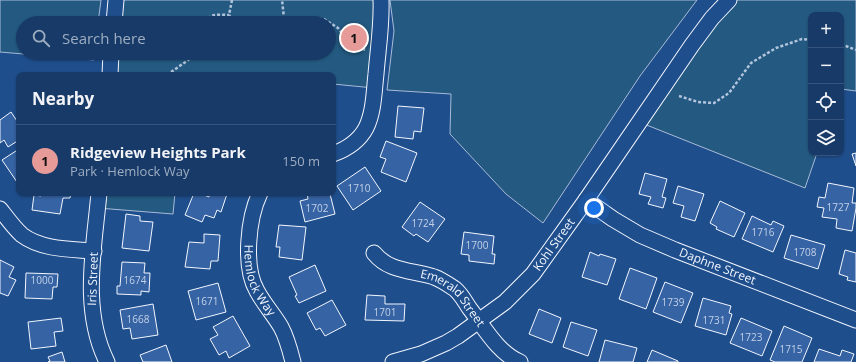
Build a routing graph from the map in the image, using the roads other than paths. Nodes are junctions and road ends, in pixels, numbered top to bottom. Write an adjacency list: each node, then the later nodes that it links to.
1 (116, 0): 4 (street)
2 (380, 0): 7 (street)
3 (729, 0): 10 (street, Kohl Street)
4 (115, 16)
5 (111, 60): 6 (street)
6 (110, 72)
7 (336, 153)
8 (99, 196): 12 (street, Iris Street)
9 (259, 196): 17 (street, Hemlock Way)
10 (586, 200): 14 (street, Kohl Street); 15 (street, Daphne Street)
11 (0, 210): 12 (street)
12 (94, 251): 16 (street, Iris Street)
13 (374, 252): 14 (street, Emerald Street)
14 (479, 320): 18 (street, Kohl Street); 19 (street, Emerald Street)
15 (856, 320)
16 (107, 362)
17 (293, 362)
18 (393, 362)
19 (520, 362)

